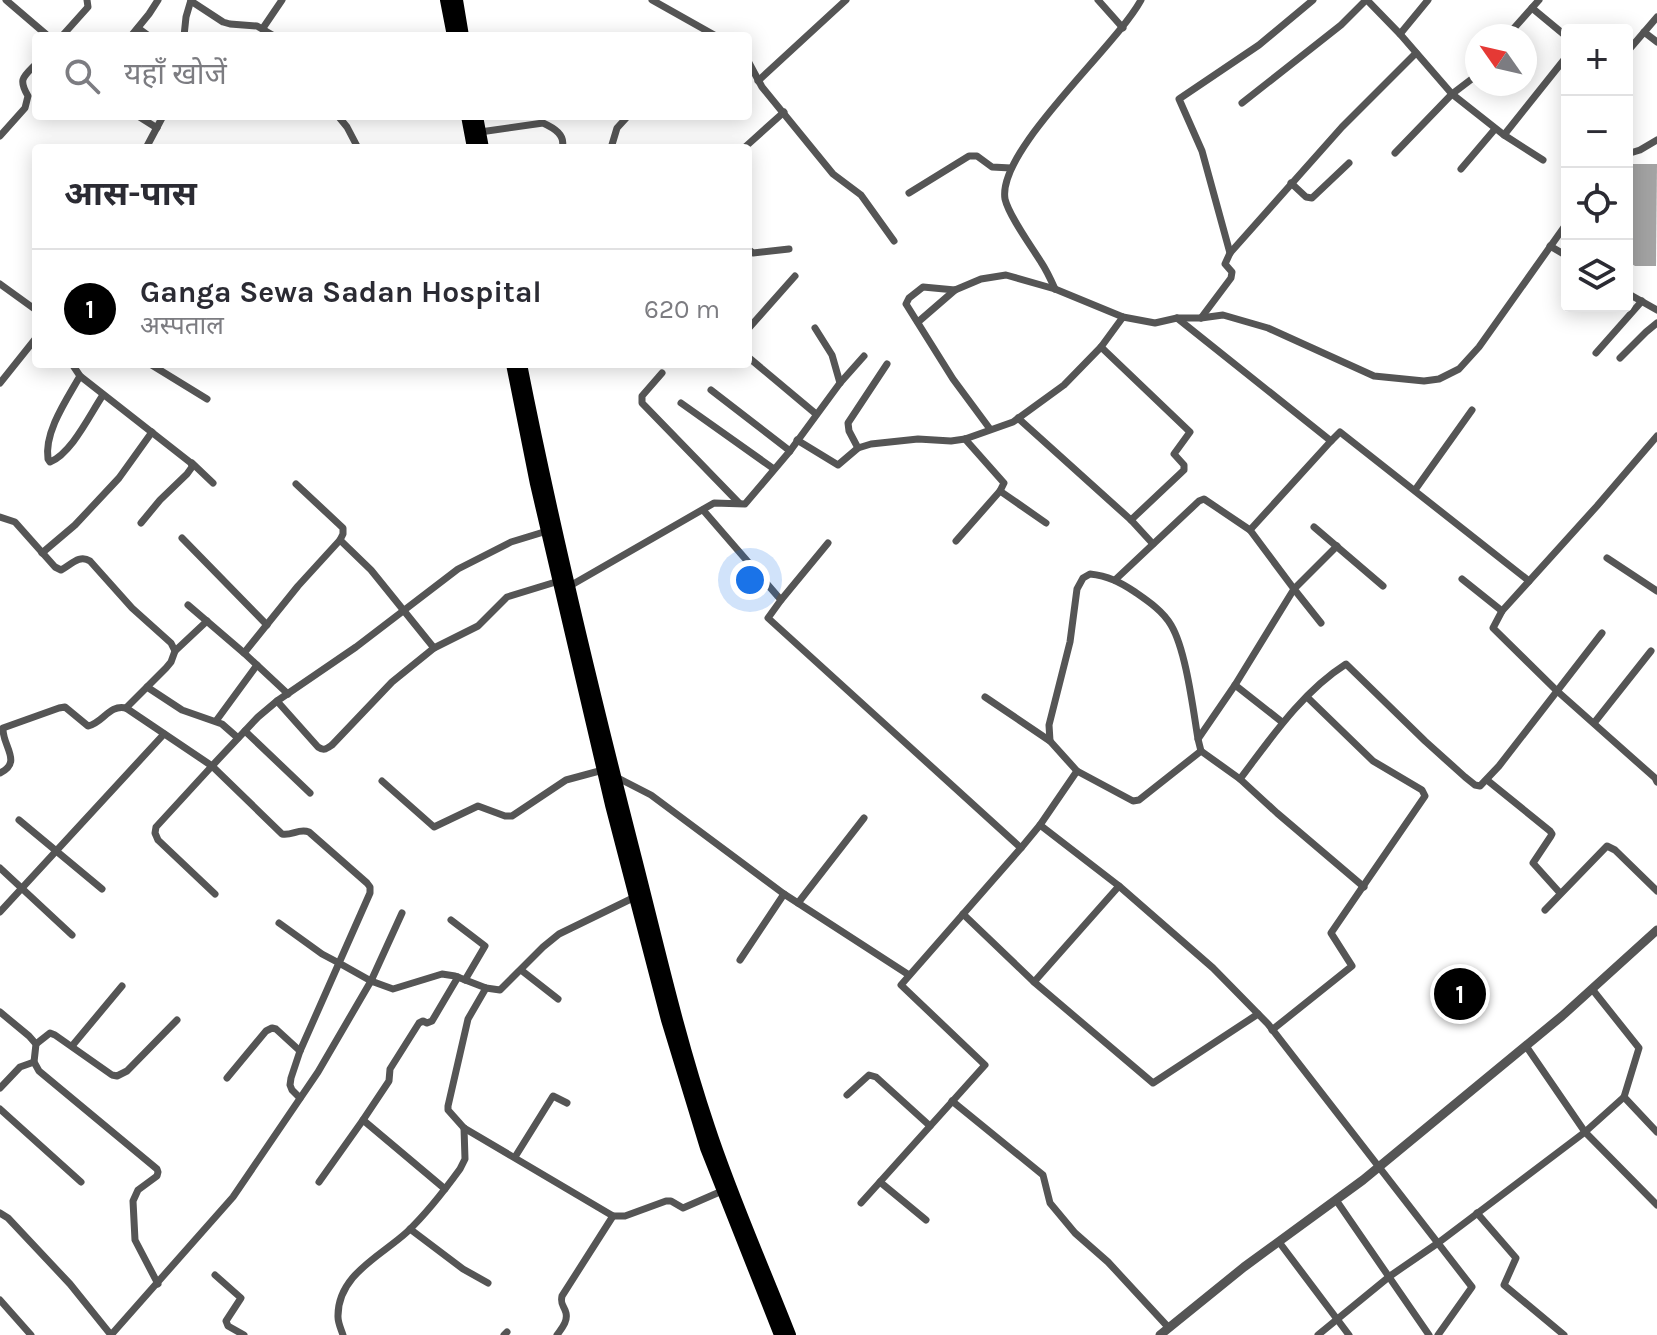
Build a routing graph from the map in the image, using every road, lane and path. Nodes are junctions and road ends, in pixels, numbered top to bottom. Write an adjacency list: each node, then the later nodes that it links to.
1 (6, 0): 24 (street)
2 (87, 0): 25 (street)
3 (158, 0): 21 (street)
4 (191, 0): 22 (street); 28 (street)
5 (282, 0): 22 (street)
6 (446, 0): 30 (highway)
7 (457, 0): 31 (highway)
8 (652, 0): 16 (street)
9 (1098, 0): 23 (street)
10 (1141, 0): 23 (street)
11 (1313, 0): 81 (street)
12 (1366, 0): 36 (street); 46 (street)
13 (1428, 0): 36 (street)
14 (1539, 0): 17 (street)
15 (841, 2): 43 (street)
16 (665, 4): 20 (street)
17 (1532, 8): 19 (street); 34 (street)
18 (1657, 17): 35 (street)
19 (1518, 24)
20 (702, 27): 32 (street); 33 (street)
21 (138, 28): 26 (street); 27 (street)
22 (263, 28): 29 (street)
23 (1123, 28): 71 (street)
24 (43, 32)
25 (66, 32)
26 (134, 32)
27 (144, 32)
28 (186, 32)
29 (268, 32)
30 (452, 32)
31 (462, 32)
32 (698, 32)
33 (710, 32)
34 (1561, 32)
35 (1644, 32): 37 (street); 38 (street)
36 (1400, 34): 39 (street)
37 (1657, 42)
38 (1633, 45)
39 (1416, 53): 45 (street); 73 (street)
40 (1561, 64): 57 (street)
41 (32, 68): 58 (street)
42 (752, 69): 43 (street)
43 (758, 81): 47 (street)
44 (1465, 84): 45 (street)
45 (1452, 94): 55 (street); 68 (street)
46 (1242, 103)
47 (784, 112): 66 (street); 76 (street)
48 (144, 120): 54 (street)
49 (161, 120): 54 (street)
50 (341, 120): 61 (street)
51 (468, 120): 62 (highway)
52 (478, 120): 56 (highway)
53 (624, 120): 65 (street)
54 (157, 128): 60 (street)
55 (1495, 129): 57 (street); 72 (street)
56 (480, 132): 63 (highway); 64 (street)
57 (1504, 135): 69 (street)
58 (0, 136)
59 (1657, 140): 67 (street)
60 (148, 144)
61 (356, 144)
62 (472, 144)
63 (482, 144)
64 (563, 144)
65 (612, 144)
66 (748, 144)
67 (1633, 152)
68 (1395, 153)
69 (1543, 160)
70 (1349, 163): 73 (street)
71 (1011, 168): 74 (street); 84 (street)
72 (1461, 169)
73 (1291, 183): 81 (street)
74 (909, 193)
75 (1561, 231): 77 (street)
76 (894, 241)
77 (1550, 246): 80 (street); 93 (street)
78 (789, 249): 79 (street)
79 (752, 252)
80 (1561, 252)
81 (1230, 253): 93 (street)
82 (795, 276): 91 (street)
83 (0, 284): 88 (street)
84 (1055, 289): 85 (street); 90 (street)
85 (955, 290): 94 (street); 94 (street)
86 (1633, 296): 87 (street)
87 (1642, 301): 89 (street); 99 (street)
88 (32, 307)
89 (1657, 310)
90 (1123, 317): 92 (street); 98 (street)
91 (752, 318)
92 (1177, 318): 93 (street); 124 (street)
93 (1201, 318)
94 (918, 322): 119 (street)
95 (1657, 323): 101 (street)
96 (815, 328): 111 (street)
97 (32, 343): 110 (street)
98 (1101, 347): 118 (street); 136 (street)
99 (1596, 353)
100 (864, 356): 111 (street)
101 (1620, 358)
102 (752, 360): 117 (street)
103 (887, 364): 125 (street)
104 (75, 368): 109 (street)
105 (157, 368): 114 (street)
106 (513, 368): 141 (highway)
107 (522, 368): 153 (highway)
108 (662, 373): 133 (street)
109 (80, 376): 113 (street); 113 (street)
110 (0, 383)
111 (840, 383): 117 (street)
112 (711, 390): 126 (street)
113 (103, 395): 120 (street)
114 (207, 399)
115 (681, 403): 128 (street)
116 (1472, 410): 131 (street)
117 (816, 414): 123 (street)
118 (1018, 418): 119 (street); 136 (street)
119 (990, 429): 122 (street)
120 (152, 432): 127 (street); 148 (street)
121 (1657, 436): 152 (street)
122 (965, 439): 125 (street); 132 (street)
123 (797, 440): 125 (street); 126 (street)
124 (1331, 441): 131 (street); 140 (street)
125 (858, 448)
126 (790, 451): 128 (street)
127 (191, 463): 129 (street); 137 (street)
128 (774, 469): 133 (street)
129 (213, 483)
130 (296, 484): 143 (street)
131 (1415, 490): 152 (street)
132 (1000, 491): 138 (street); 144 (street)
133 (739, 503): 134 (street)
134 (703, 510): 153 (street); 157 (street)
135 (0, 517): 148 (street)
136 (1131, 520): 146 (street)
137 (141, 523)
138 (1046, 523)
139 (1314, 527): 147 (street)
140 (1250, 530): 146 (street); 155 (street)
141 (547, 531): 153 (highway); 159 (street)
142 (182, 538): 163 (street)
143 (340, 540): 159 (street); 163 (street)
144 (956, 541)
145 (828, 543): 157 (street)
146 (1153, 544): 151 (street)
147 (1337, 546): 154 (street); 155 (street)
148 (42, 553): 166 (street)
149 (1607, 558): 156 (street)
150 (1462, 579): 160 (street)
151 (1115, 580): 184 (street); 185 (street)
152 (1529, 581): 160 (street)
153 (563, 586): 165 (street); 190 (highway)
154 (1383, 586)
155 (1294, 589): 162 (street); 170 (street)
156 (1657, 591)
157 (781, 600): 199 (street)
158 (188, 605): 161 (street)
159 (403, 611): 165 (street); 173 (street)
160 (1502, 611): 172 (street)
161 (207, 621): 166 (street); 168 (street)
162 (1321, 623)
163 (267, 625): 168 (street)
164 (1602, 633): 172 (street)
165 (434, 648): 176 (street)
166 (175, 651): 171 (street)
167 (1651, 651): 180 (street)
168 (244, 653): 169 (street)
169 (257, 665): 173 (street); 178 (street)
170 (1235, 685): 179 (street); 184 (street)
171 (147, 687): 177 (street); 178 (street)
172 (1556, 690): 180 (street); 193 (street)
173 (288, 694): 176 (street)
174 (985, 697): 185 (street)
175 (1307, 697): 179 (street); 193 (street); 203 (street)
176 (277, 701): 181 (street)
177 (126, 708): 182 (street); 189 (street)
178 (216, 721): 183 (street)
179 (1282, 722): 191 (street)
180 (1594, 723): 192 (street)
181 (245, 731): 183 (street); 195 (street)
182 (164, 734): 187 (street); 200 (street)
183 (238, 738): 187 (street)
184 (1198, 739): 186 (street)
185 (1050, 741): 188 (street)
186 (1201, 751): 188 (street); 191 (street)
187 (212, 766): 208 (street); 221 (street)
188 (1077, 771): 198 (street)
189 (0, 773)
190 (609, 773): 194 (street); 209 (street); 210 (highway); 283 (highway)
191 (1240, 779): 203 (street)
192 (1656, 779)
193 (1487, 780): 207 (street)
194 (382, 781)
195 (310, 793)
196 (864, 818): 211 (street)
197 (19, 820): 200 (street)
198 (1040, 825): 199 (street); 202 (street)
199 (1021, 848): 215 (street)
200 (56, 851): 204 (street); 205 (street)
201 (0, 868): 204 (street)
202 (1119, 886): 226 (street); 232 (street)
203 (1364, 887): 234 (street)
204 (22, 889): 213 (street); 219 (street)
205 (102, 889)
206 (1657, 891): 207 (street)
207 (1560, 893): 212 (street)
208 (215, 894)
209 (784, 894): 211 (street); 220 (street)
210 (635, 897): 222 (street); 259 (highway)
211 (798, 903): 223 (street)
212 (1545, 910)
213 (0, 912)
214 (402, 913): 225 (street)
215 (963, 914): 223 (street); 226 (street)
216 (451, 920): 224 (street)
217 (279, 923): 221 (street)
218 (1657, 930): 229 (street)
219 (72, 935)
220 (740, 960)
221 (339, 963): 225 (street); 238 (street)
222 (521, 970): 228 (street); 230 (street)
223 (909, 975): 245 (street)
224 (461, 978): 225 (street); 228 (street); 248 (street)
225 (371, 981): 244 (street)
226 (1034, 982): 232 (street)
227 (122, 986): 236 (street)
228 (486, 988): 250 (street)
229 (1592, 989): 237 (street); 243 (street)
230 (558, 999)
231 (0, 1012): 235 (street)
232 (1258, 1014): 234 (street)
233 (177, 1020): 236 (street)
234 (1272, 1030): 254 (street)
235 (36, 1044): 236 (street); 239 (street)
236 (72, 1046)
237 (1526, 1046): 251 (street); 254 (street)
238 (300, 1051): 240 (street); 244 (street)
239 (34, 1062): 241 (street); 273 (street)
240 (227, 1078)
241 (0, 1088)
242 (847, 1095): 249 (street)
243 (1624, 1097): 251 (street); 252 (street)
244 (300, 1098): 273 (street)
245 (952, 1101): 249 (street); 276 (street)
246 (567, 1103): 253 (street)
247 (0, 1109): 255 (street)
248 (363, 1120): 256 (street); 258 (street)
249 (930, 1126): 257 (street)
250 (464, 1128): 253 (street); 258 (street)
251 (1585, 1132): 262 (street); 264 (street)
252 (1657, 1132)
253 (515, 1157): 265 (street)
254 (1379, 1167): 260 (street); 269 (street)
255 (81, 1182)
256 (319, 1182)
257 (880, 1182): 261 (street); 266 (street)
258 (445, 1189): 267 (street)
259 (722, 1191): 265 (street); 282 (highway)
260 (1336, 1200): 268 (street); 271 (street)
261 (861, 1203)
262 (1657, 1205)
263 (0, 1213): 277 (street)
264 (1477, 1213): 269 (street); 289 (street)
265 (613, 1216): 281 (street)
266 (926, 1220)
267 (410, 1229): 272 (street); 280 (street)
268 (1279, 1242): 275 (street); 276 (street)
269 (1438, 1243): 271 (street); 288 (street)
270 (215, 1275): 279 (street)
271 (1390, 1276): 275 (street); 287 (street)
272 (488, 1283)
273 (158, 1284): 277 (street)
274 (0, 1300): 278 (street)
275 (1337, 1319): 285 (street); 286 (street)
276 (1169, 1328): 284 (street)
277 (116, 1333)
278 (31, 1335)
279 (244, 1335)
280 (343, 1335)
281 (557, 1335)
282 (780, 1335)
283 (790, 1335)
284 (1160, 1335)
285 (1318, 1335)
286 (1349, 1335)
287 (1429, 1335)
288 (1438, 1335)
289 (1564, 1335)

